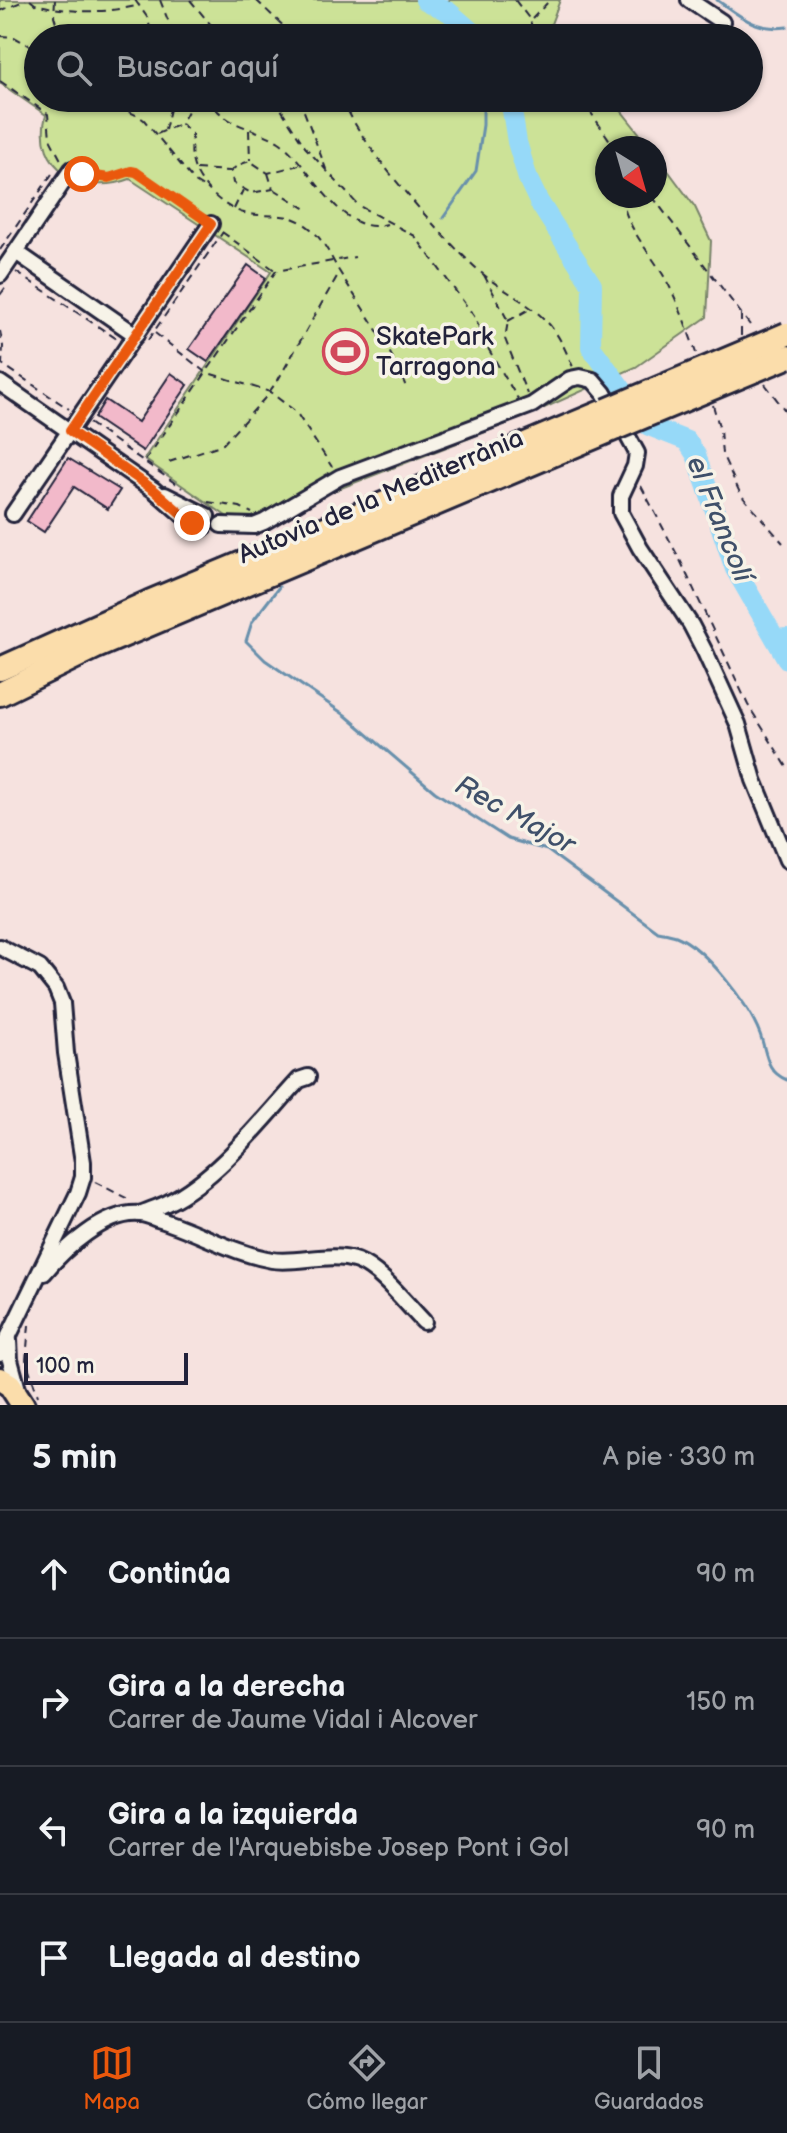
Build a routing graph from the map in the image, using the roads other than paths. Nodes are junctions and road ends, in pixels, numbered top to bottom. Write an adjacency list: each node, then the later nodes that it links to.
1 (689, 0): 2 (street)
2 (722, 22)
3 (67, 165): 5 (street)
4 (211, 224): 8 (street)
5 (16, 252): 6 (street); 8 (street)
6 (4, 279)
7 (786, 328): 13 (highway, Autovia de la Mediterrània, bridge)
8 (141, 340): 14 (street)
9 (787, 357): 11 (highway, Autovia de la Mediterrània, bridge)
10 (787, 364): 11 (highway, bridge)
11 (761, 369): 13 (highway, Autovia de la Mediterrània, bridge)
12 (0, 383): 14 (street)
13 (611, 419): 16 (highway, Autovia de la Mediterrània); 17 (highway, Autovia de la Mediterrània)
14 (70, 431): 15 (street); 18 (street)
15 (13, 514)
16 (0, 669)
17 (0, 694)
18 (787, 860)
19 (0, 947): 22 (street)
20 (308, 1077): 21 (street)
21 (143, 1212): 22 (street); 23 (street)
22 (33, 1286): 24 (street)
23 (424, 1322)
24 (9, 1340): 25 (street); 27 (street)
25 (0, 1354)
26 (0, 1379): 27 (highway)
27 (28, 1404)

